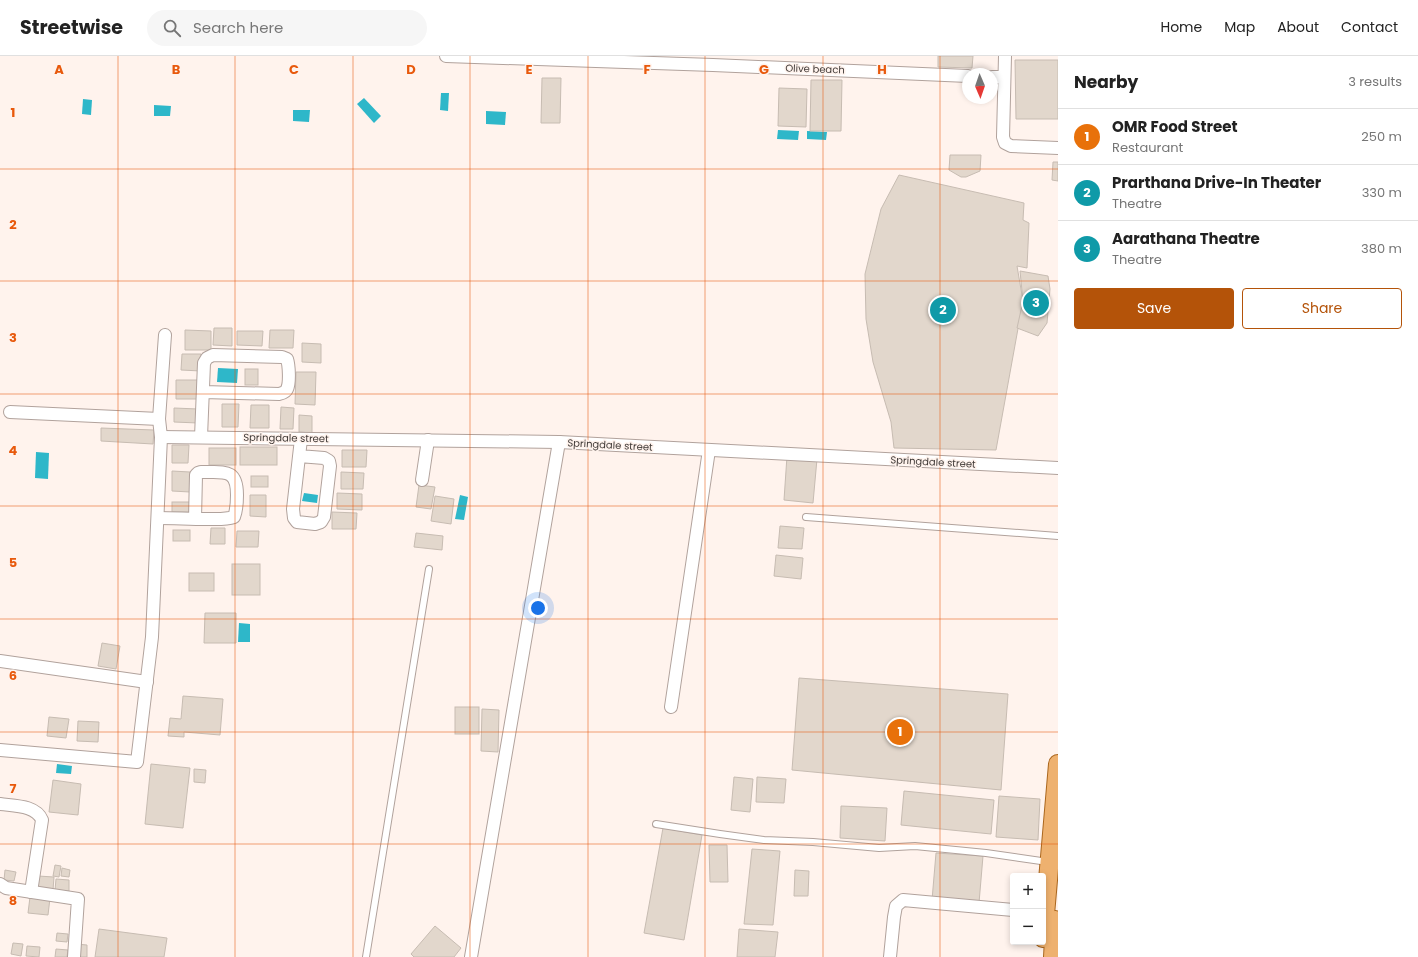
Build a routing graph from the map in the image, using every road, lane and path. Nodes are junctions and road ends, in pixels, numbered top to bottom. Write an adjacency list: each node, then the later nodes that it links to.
1 (446, 56): 3 (street, Olive beach)
2 (1005, 56): 4 (street)
3 (962, 76)
4 (998, 77): 5 (street)
5 (1058, 148)
6 (164, 335): 9 (street)
7 (204, 392): 7 (street); 11 (street)
8 (10, 412): 9 (street)
9 (159, 418): 10 (street)
10 (161, 437): 11 (street, Springdale street); 20 (street)
11 (201, 437): 12 (street, Springdale street)
12 (301, 439): 13 (street, Springdale street); 16 (street)
13 (428, 440): 14 (street, Springdale street); 18 (street)
14 (558, 442): 15 (street, Springdale street); 39 (street)
15 (709, 450): 17 (street, Springdale street); 26 (street)
16 (299, 456): 16 (street)
17 (1058, 468)
18 (422, 480)
19 (806, 517): 22 (lane)
20 (158, 518): 21 (street); 25 (street)
21 (195, 519): 21 (street)
22 (1058, 536)
23 (429, 569): 38 (lane)
24 (0, 662): 25 (street)
25 (147, 682): 27 (street)
26 (671, 707)
27 (0, 750)
28 (1058, 764): 31 (main road)
29 (0, 804): 33 (street)
30 (656, 824): 31 (lane)
31 (1055, 864): 34 (main road); 42 (main road)
32 (0, 884): 33 (street)
33 (31, 892): 37 (street)
34 (1045, 909)
35 (1010, 910): 40 (street)
36 (1043, 945): 41 (main road)
37 (74, 957)
38 (366, 957)
39 (471, 957)
40 (890, 957)
41 (1041, 957)
42 (1053, 957)

